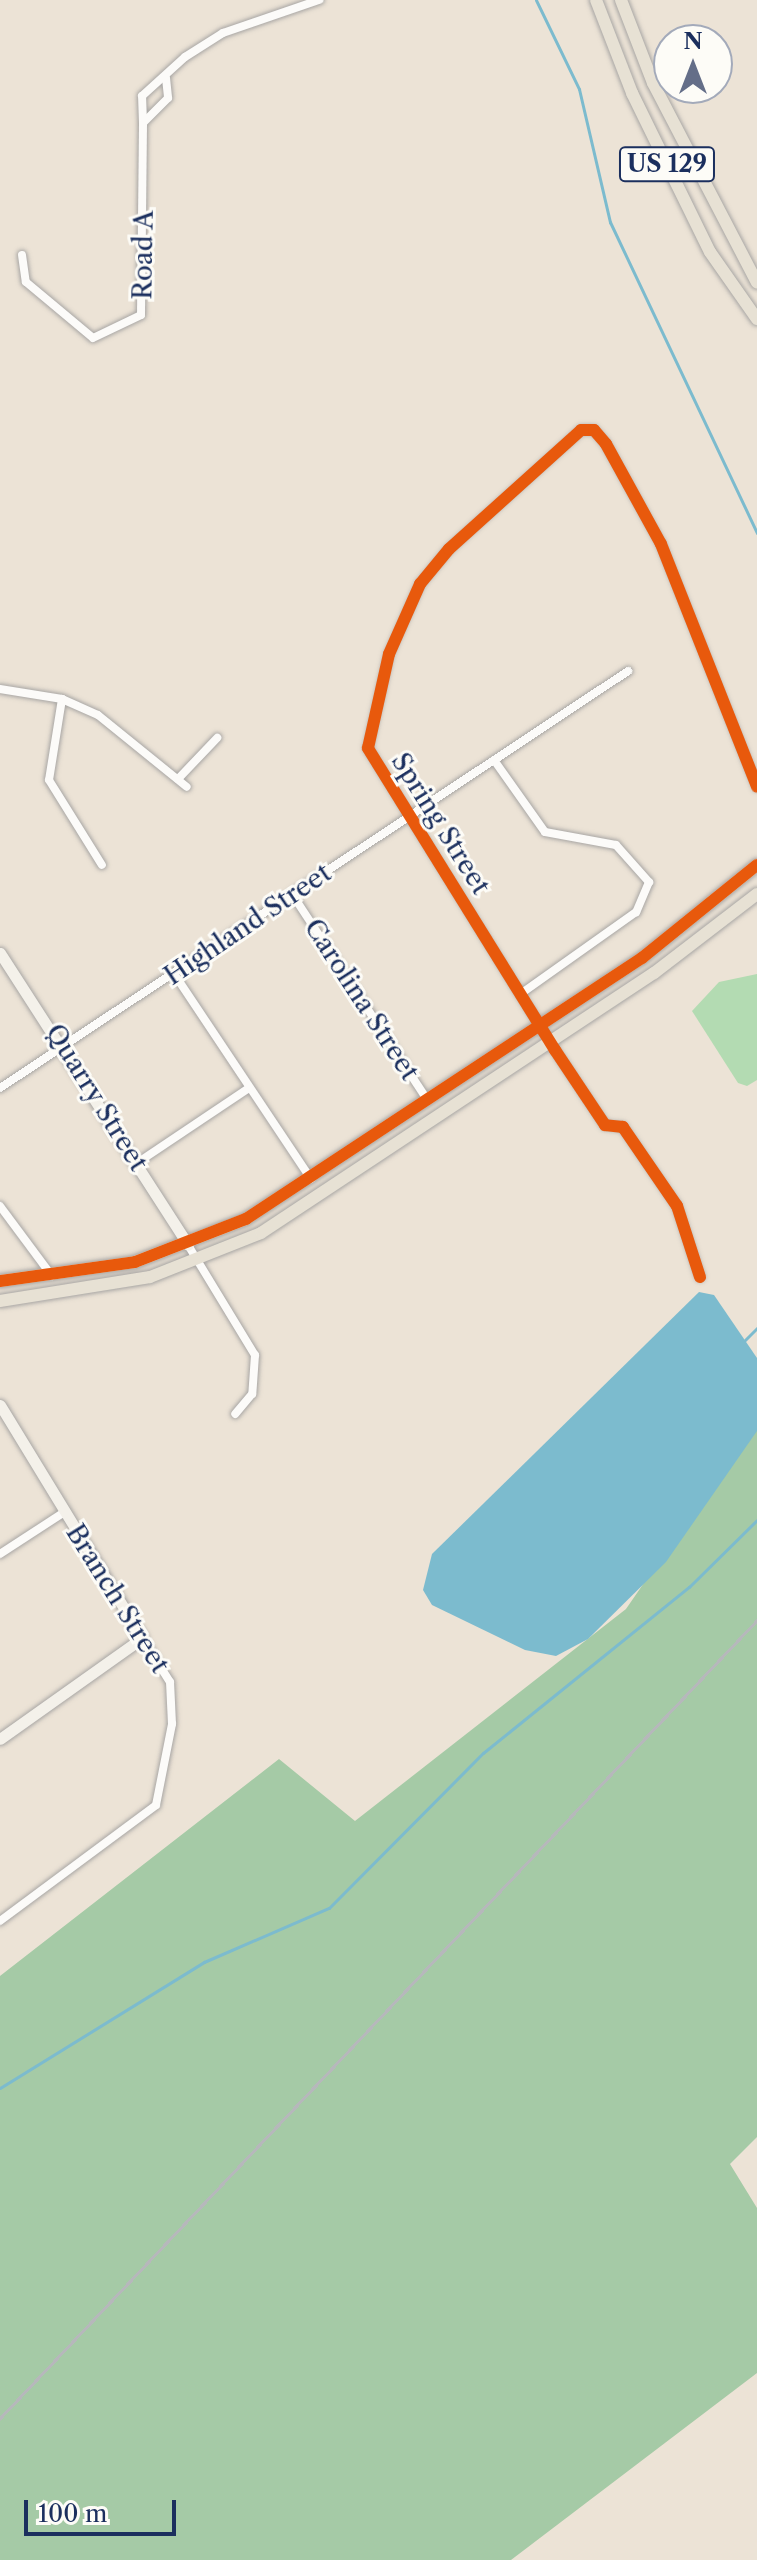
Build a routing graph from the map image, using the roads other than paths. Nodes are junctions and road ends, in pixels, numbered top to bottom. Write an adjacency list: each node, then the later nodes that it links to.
1 (319, 0): 4 (street, Road A)
2 (596, 0): 8 (main road, US 129)
3 (621, 0): 7 (main road, US 129)
4 (166, 78): 5 (street); 5 (street, Road A)
5 (143, 123): 6 (street, Road A)
6 (22, 255)
7 (757, 283)
8 (757, 319)
9 (628, 671): 13 (street, Highland Street)
10 (0, 689): 11 (street)
11 (62, 699): 14 (street); 18 (street)
12 (217, 738): 14 (street)
13 (494, 760): 17 (street, Highland Street); 24 (street)
14 (178, 779): 15 (street)
15 (187, 787)
16 (757, 787): 17 (street, Spring Street)
17 (406, 817): 21 (street, Highland Street); 24 (street, Spring Street)
18 (102, 865)
19 (757, 865): 25 (main road)
20 (757, 894): 26 (main road)
21 (294, 897): 23 (street, Highland Street); 30 (street, Carolina Street)
22 (0, 953): 27 (street, Quarry Street)
23 (175, 975): 27 (street, Highland Street); 29 (street)
24 (522, 993): 25 (street, Spring Street)
25 (542, 1023): 26 (street, Spring Street); 30 (main road)
26 (550, 1039): 35 (main road); 37 (street, Spring Street)
27 (64, 1044): 28 (street, Highland Street); 31 (street, Quarry Street)
28 (0, 1088)
29 (249, 1088): 31 (street); 32 (street)
30 (428, 1102): 32 (main road)
31 (137, 1163): 34 (street, Quarry Street)
32 (311, 1179): 34 (main road)
33 (0, 1206): 36 (street)
34 (188, 1245): 35 (street); 36 (main road)
35 (197, 1261): 39 (main road); 41 (street)
36 (53, 1276): 38 (main road)
37 (700, 1277)
38 (0, 1281)
39 (0, 1301)
40 (0, 1405): 42 (street, Branch Street)
41 (235, 1414)
42 (63, 1513): 43 (street); 44 (street, Branch Street)
43 (0, 1554)
44 (142, 1638): 45 (street); 46 (street, Branch Street)
45 (0, 1739)
46 (0, 1921)

